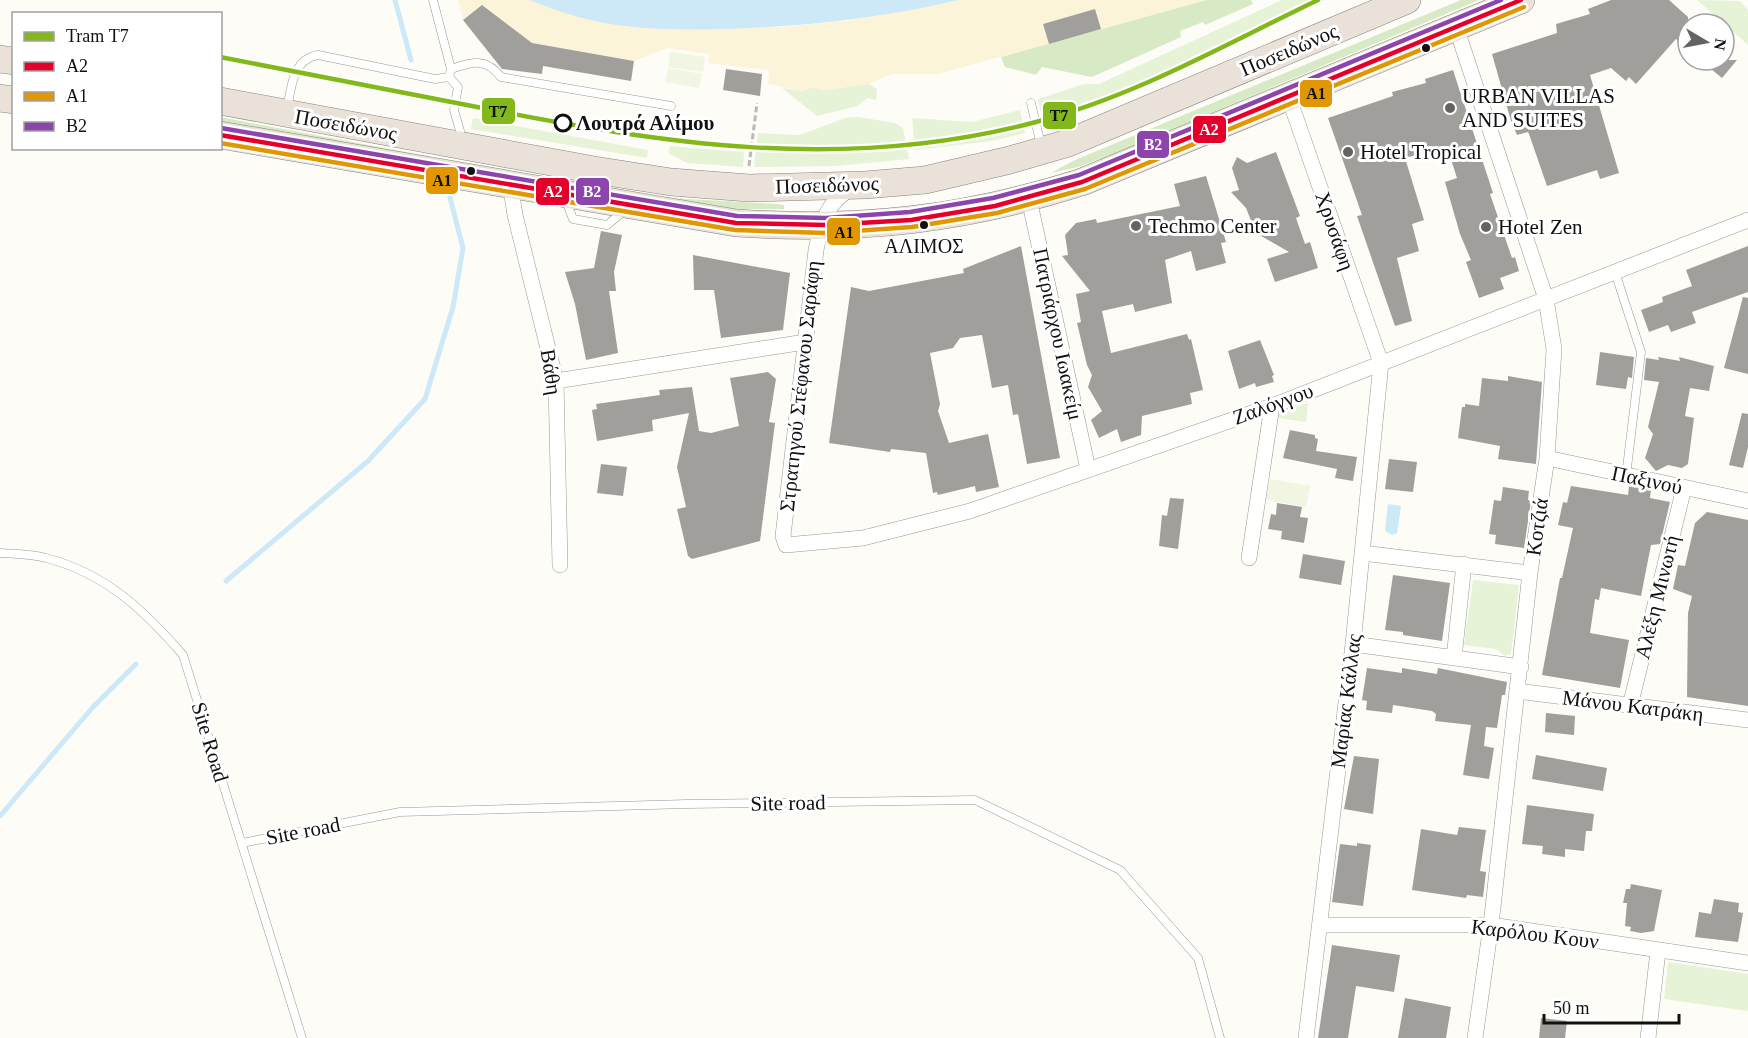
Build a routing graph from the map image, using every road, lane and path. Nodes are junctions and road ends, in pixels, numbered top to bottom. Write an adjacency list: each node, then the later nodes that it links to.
1 (433, 0): 7 (lane)
2 (1376, 0): 6 (highway)
3 (1407, 0): 6 (highway, Ποσειδώνος)
4 (1521, 0): 5 (highway, Ποσειδώνος)
5 (1456, 27): 8 (highway, Ποσειδώνος); 24 (street, Κοτζιά)
6 (1283, 54): 16 (highway, Ποσειδώνος)
7 (450, 73): 12 (lane); 13 (lane); 14 (lane)
8 (1289, 98): 20 (highway, Ποσειδώνος); 26 (street, Χρυσάφη)
9 (222, 101): 13 (highway, Ποσειδώνος)
10 (757, 102): 17 (path)
11 (1031, 103): 16 (lane)
12 (671, 106)
13 (286, 115): 19 (highway, Ποσειδώνος)
14 (460, 131)
15 (222, 135): 18 (highway, Ποσειδώνος)
16 (1042, 152): 19 (highway, Ποσειδώνος)
17 (749, 171)
18 (510, 183): 22 (highway, Ποσειδώνος); 27 (street, Βάθη)
19 (866, 185): 22 (street)
20 (1029, 199): 22 (highway, Ποσειδώνος); 30 (street, Πατριάρχου Ιωακείμ)
21 (1748, 220): 23 (street, Ζαλόγγου)
22 (820, 226): 25 (street, Στρατηγού Στέφανου Σαράφη)
23 (1615, 270): 24 (street, Ζαλόγγου); 31 (lane)
24 (1546, 299): 26 (street, Ζαλόγγου); 29 (street, Κοτζιά)
25 (805, 342): 27 (street); 34 (street, Στρατηγού Στέφανου Σαράφη)
26 (1381, 363): 28 (street, Ζαλόγγου); 36 (street, Μαρίας Κάλλας)
27 (556, 381): 39 (street, Βάθη)
28 (1272, 406): 30 (street, Ζαλόγγου); 37 (street)
29 (1547, 458): 31 (street, Παξινού); 40 (street, Κοτζιά)
30 (1088, 470): 34 (street, Ζαλόγγου)
31 (1626, 476): 32 (street, Παξινού)
32 (1684, 488): 33 (street, Παξινού); 45 (street, Αλέξη Μινωτή)
33 (1748, 501)
34 (786, 545)
35 (0, 553): 47 (lane, Site Road)
36 (1362, 553): 38 (street); 41 (street, Μαρίας Κάλλας)
37 (1249, 558)
38 (1464, 564): 40 (street); 42 (street)
39 (560, 565)
40 (1530, 573): 43 (street, Κοτζιά)
41 (1353, 644): 42 (street); 48 (street, Μαρίας Κάλλας)
42 (1454, 658): 43 (street)
43 (1521, 667): 44 (street, Κοτζιά)
44 (1517, 691): 45 (street, Μάνου Κατράκη); 49 (street, Κοτζιά)
45 (1630, 706): 46 (street, Μάνου Κατράκη)
46 (1748, 720)
47 (242, 843): 52 (lane, Site Road); 53 (lane, Site road)
48 (1320, 925): 49 (street, Καρόλου Κουν); 54 (street, Μαρίας Κάλλας)
49 (1491, 925): 50 (street, Καρόλου Κουν); 55 (street, Κοτζιά)
50 (1658, 951): 51 (street, Καρόλου Κουν); 56 (street)
51 (1748, 963)
52 (302, 1038)
53 (1220, 1038)
54 (1306, 1038)
55 (1475, 1038)
56 (1648, 1038)

